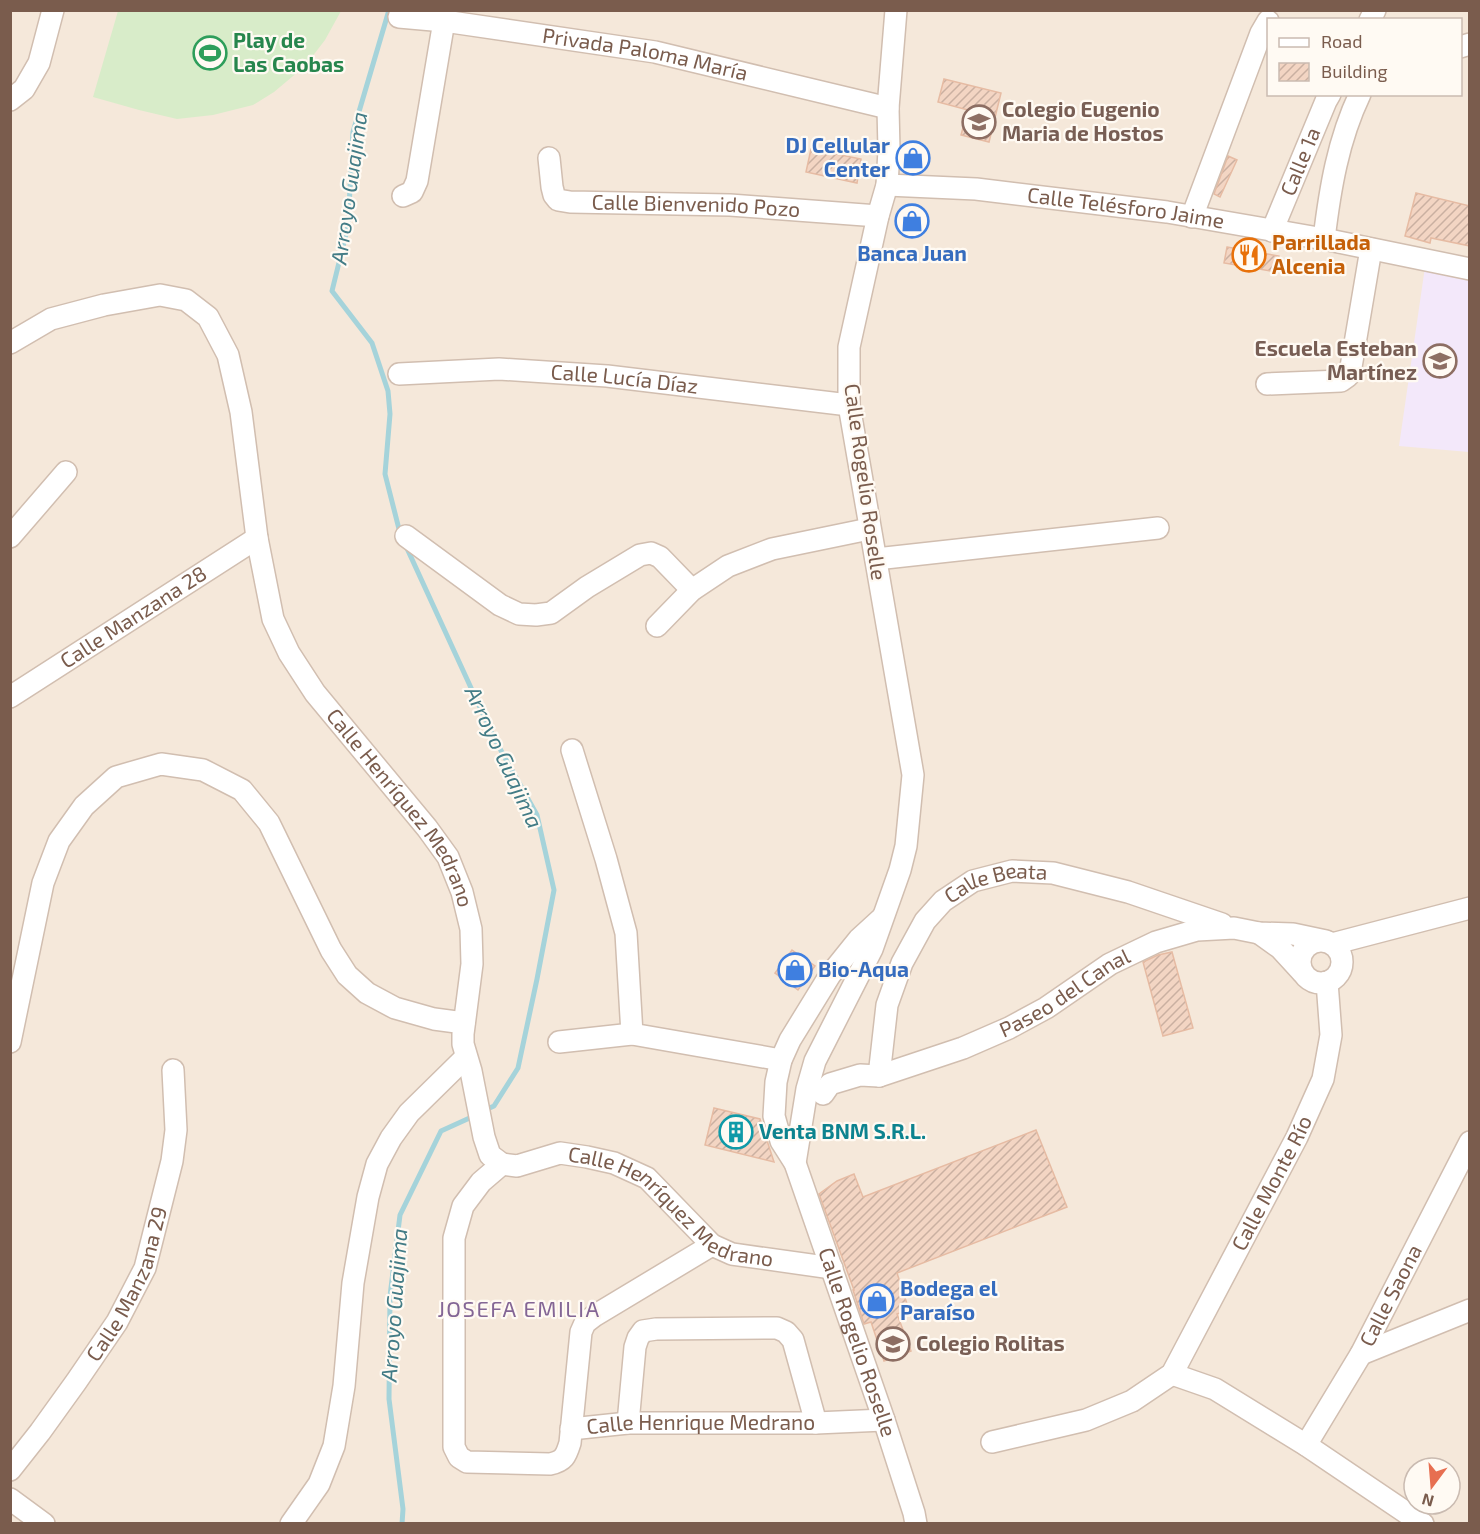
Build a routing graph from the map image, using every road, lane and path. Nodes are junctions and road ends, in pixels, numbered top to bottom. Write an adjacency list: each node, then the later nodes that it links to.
1 (53, 10): 8 (street)
2 (896, 10): 9 (street, Calle Rogelio Roselle)
3 (399, 17): 4 (street, Privada Paloma María)
4 (444, 21): 9 (street, Privada Paloma María); 13 (street)
5 (1267, 23): 15 (street)
6 (1359, 96): 10 (street)
7 (1328, 98): 10 (street); 16 (street, Calle 1a)
8 (10, 100)
9 (888, 108): 12 (street, Calle Rogelio Roselle)
10 (1350, 115): 17 (street)
11 (549, 158): 14 (street, Calle Bienvenido Pozo)
12 (887, 185): 14 (street, Calle Rogelio Roselle); 15 (street, Calle Telésforo Jaime)
13 (403, 196)
14 (878, 216): 23 (street, Calle Rogelio Roselle)
15 (1192, 217): 16 (street, Calle Telésforo Jaime)
16 (1272, 231): 17 (street, Calle Telésforo Jaime)
17 (1324, 239): 18 (street, Calle Telésforo Jaime)
18 (1371, 249): 19 (street, Calle Telésforo Jaime); 22 (street)
19 (1470, 269)
20 (10, 343): 29 (street, Calle Henríquez Medrano)
21 (399, 374): 23 (street, Calle Lucía Díaz)
22 (1267, 384)
23 (849, 405): 26 (street, Calle Rogelio Roselle)
24 (66, 472): 28 (street)
25 (1158, 528): 30 (street)
26 (869, 529): 30 (street, Calle Rogelio Roselle); 31 (street)
27 (406, 536): 31 (street)
28 (10, 537)
29 (257, 538): 33 (street, Calle Manzana 28); 42 (street, Calle Henríquez Medrano)
30 (876, 559): 36 (street, Calle Rogelio Roselle)
31 (692, 590): 32 (street)
32 (657, 626)
33 (10, 697)
34 (572, 750): 43 (street)
35 (1470, 908): 39 (street, Paseo del Canal)
36 (884, 915): 47 (street, Calle Rogelio Roselle); 51 (street, Calle Rogelio Roselle)
37 (1234, 928): 38 (street, Paseo del Canal); 49 (street, Paseo del Canal); 49 (street, Calle Beata)
38 (1259, 933): 39 (street, Paseo del Canal); 40 (street, Paseo del Canal)
39 (1329, 943): 40 (street); 41 (street)
40 (1302, 972): 41 (street)
41 (1327, 982): 59 (street, Calle Monte Río)
42 (464, 1023): 44 (street); 46 (street, Calle Henríquez Medrano)
43 (632, 1034): 45 (street); 47 (street)
44 (10, 1042)
45 (559, 1042)
46 (466, 1057): 54 (street, Calle Henríquez Medrano); 69 (street)
47 (781, 1060): 50 (street, Calle Rogelio Roselle)
48 (174, 1070): 66 (street, Calle Manzana 29)
49 (876, 1076): 51 (street, Paseo del Canal)
50 (776, 1082): 51 (street); 53 (street, Calle Rogelio Roselle)
51 (815, 1092): 53 (street, Calle Rogelio Roselle)
52 (1470, 1142): 58 (street, Calle Saona)
53 (795, 1163): 56 (street, Calle Rogelio Roselle)
54 (502, 1164): 55 (street, Calle Henríquez Medrano); 63 (street, Calle Henrique Medrano)
55 (712, 1245): 56 (street, Calle Henríquez Medrano); 63 (street)
56 (832, 1268): 60 (street, Calle Rogelio Roselle)
57 (1470, 1310): 58 (street)
58 (1361, 1354): 65 (street, Calle Saona)
59 (1172, 1374): 64 (street, Calle Monte Río); 65 (street)
60 (884, 1420): 62 (street, Calle Henrique Medrano); 70 (street, Calle Rogelio Roselle)
61 (628, 1423): 62 (street, Calle Henrique Medrano); 62 (street); 63 (street, Calle Henrique Medrano)
62 (816, 1423)
63 (571, 1429)
64 (992, 1442)
65 (1306, 1445): 71 (street)
66 (10, 1470)
67 (10, 1499): 68 (street)
68 (44, 1524)
69 (291, 1524)
70 (915, 1524)
71 (1423, 1524)

